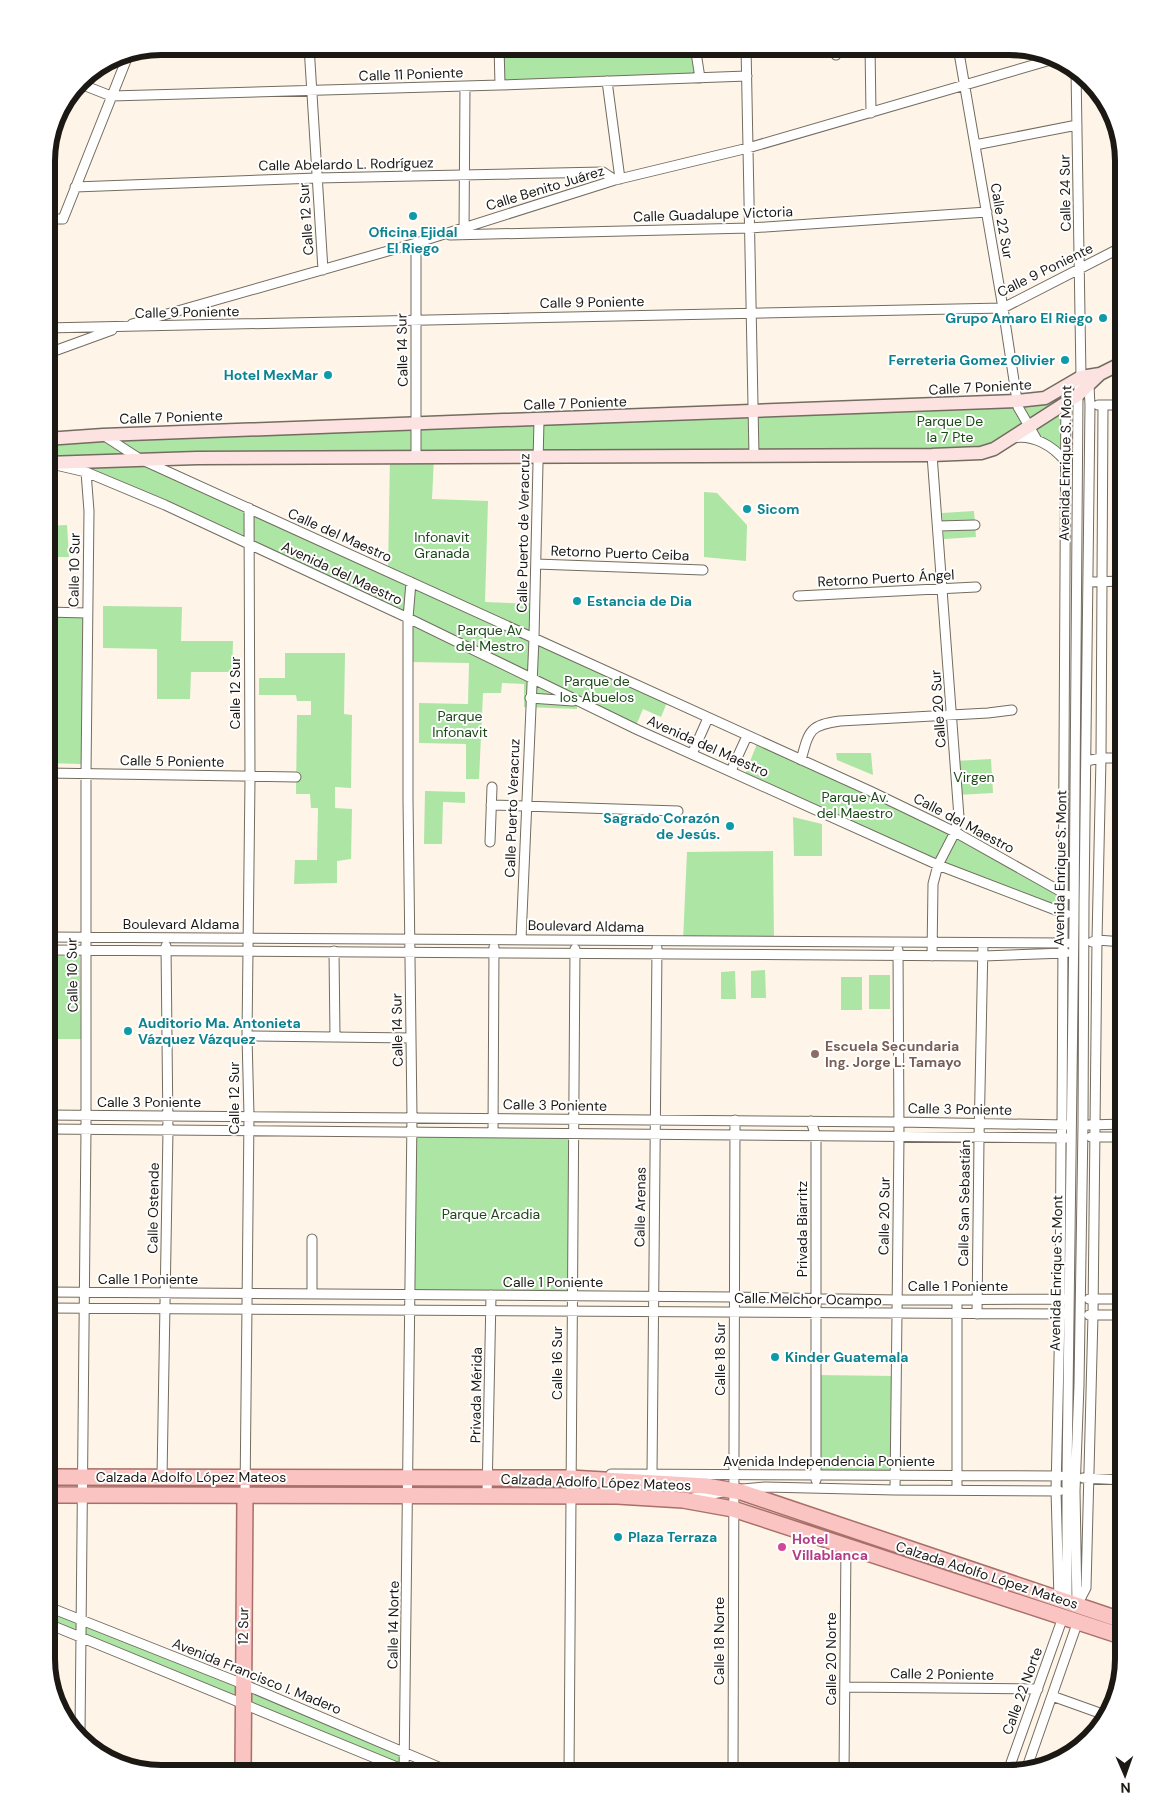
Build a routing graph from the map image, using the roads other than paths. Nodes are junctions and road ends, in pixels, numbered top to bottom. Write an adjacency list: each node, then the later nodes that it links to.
1 (309, 55): 17 (street, Calle 12 Sur)
2 (499, 55): 13 (street)
3 (696, 55): 10 (street)
4 (746, 55): 9 (street)
5 (870, 55): 19 (street)
6 (959, 55): 14 (street, Calle 22 Sur)
7 (126, 61): 18 (street)
8 (1045, 62): 14 (street, Calle Benito Juárez)
9 (747, 76): 10 (street, Calle 11 Poniente); 22 (street)
10 (700, 78): 12 (street, Calle 11 Poniente)
11 (1076, 79): 20 (street, Calle 24 Sur)
12 (607, 81): 13 (street, Calle 11 Poniente); 25 (street)
13 (500, 85): 16 (street, Calle 11 Poniente)
14 (964, 85): 19 (street, Calle Benito Juárez); 21 (street, Calle 22 Sur)
15 (86, 86): 18 (street, Calle 11 Poniente)
16 (465, 86): 17 (street, Calle 11 Poniente); 23 (street)
17 (312, 91): 18 (street, Calle 11 Poniente); 24 (street, Calle 12 Sur)
18 (112, 96): 26 (street)
19 (871, 112): 22 (street, Calle Benito Juárez)
20 (1077, 125): 21 (street); 33 (street, Calle 24 Sur)
21 (975, 145): 27 (street, Calle 22 Sur)
22 (748, 148): 25 (street, Calle Benito Juárez); 29 (street)
23 (465, 175): 24 (street, Calle Abelardo L. Rodríguez); 25 (street, Calle Abelardo L. Rodríguez); 30 (street)
24 (317, 178): 26 (street, Calle Abelardo L. Rodríguez); 34 (street, Calle 12 Sur)
25 (618, 180): 30 (street, Calle Benito Juárez)
26 (75, 186): 28 (street)
27 (987, 212): 29 (street, Calle Guadalupe Victoria); 35 (street, Calle 22 Sur)
28 (55, 219)
29 (750, 228): 30 (street, Calle Guadalupe Victoria); 36 (street)
30 (464, 231): 31 (street, Calle Benito Juárez)
31 (416, 243): 34 (street, Calle Benito Juárez); 37 (street, Calle 14 Sur)
32 (1115, 250): 33 (street, Calle 9 Poniente)
33 (1080, 268): 35 (street, Calle 9 Poniente); 42 (street, Calle 24 Sur)
34 (323, 270): 38 (street, Calle Benito Juárez)
35 (1003, 308): 36 (street, Calle 9 Poniente); 44 (street, Calle 22 Sur)
36 (751, 312): 37 (street, Calle 9 Poniente); 49 (street)
37 (415, 320): 38 (street, Calle 9 Poniente); 51 (street, Calle 14 Sur)
38 (119, 327): 39 (street, Calle 9 Poniente); 40 (street, Calle Benito Juárez)
39 (55, 328)
40 (55, 351)
41 (1115, 366): 42 (main road, Calle 7 Poniente)
42 (1085, 381): 43 (main road, Calle 7 Poniente); 45 (main road, Calle 7 Poniente); 46 (street, Avenida Enrique S. Mont)
43 (1066, 386): 44 (main road, Calle 7 Poniente); 45 (street)
44 (1017, 401): 49 (main road, Calle 7 Poniente); 52 (street, Calle 22 Sur)
45 (1074, 401): 46 (street); 52 (main road, Calle 7 Poniente); 62 (street); 110 (street, Avenida Enrique S. Mont)
46 (1090, 405): 47 (street); 67 (street, Avenida Enrique S. Mont)
47 (1103, 405): 48 (street); 66 (street, Calle 22 Norte)
48 (1115, 405)
49 (753, 410): 50 (main road, Calle 7 Poniente); 59 (street)
50 (539, 420): 51 (main road, Calle 7 Poniente); 58 (street, Calle Puerto de Veracruz)
51 (416, 423): 53 (main road, Calle 7 Poniente); 60 (street, Calle 14 Sur)
52 (1030, 426): 55 (street, Calle 22 Sur); 56 (main road, Calle 7 Poniente)
53 (103, 435): 54 (main road, Calle 7 Poniente); 61 (street, Calle del Maestro)
54 (55, 439)
55 (1037, 440): 56 (street); 62 (street)
56 (1006, 441): 57 (main road, Calle 7 Poniente)
57 (932, 455): 59 (main road, Calle 7 Poniente); 70 (street, Calle 20 Sur)
58 (538, 456): 59 (main road, Calle 7 Poniente); 60 (main road, Calle 7 Poniente); 72 (street, Calle Puerto de Veracruz)
59 (754, 456)
60 (416, 458): 61 (main road, Calle 7 Poniente)
61 (140, 459): 63 (main road, Calle 7 Poniente); 68 (street, Calle del Maestro)
62 (1066, 461): 109 (street)
63 (55, 462)
64 (55, 464): 65 (street, Avenida del Maestro)
65 (86, 472): 71 (street, Avenida del Maestro); 82 (street, Calle 10 Sur)
66 (1103, 482): 67 (street); 74 (street, Calle 22 Norte)
67 (1089, 483): 77 (street, Avenida Enrique S. Mont)
68 (248, 508): 71 (street, Calle 12 Sur); 76 (street, Calle del Maestro)
69 (975, 525): 70 (street)
70 (938, 526): 79 (street, Calle 20 Sur)
71 (248, 545): 83 (street, Avenida del Maestro); 100 (street, Calle 12 Sur)
72 (536, 564): 73 (street, Retorno Puerto Ceiba); 84 (street, Calle Puerto de Veracruz)
73 (703, 570)
74 (1103, 580): 75 (street); 77 (street); 93 (street, Calle 22 Norte)
75 (1115, 580)
76 (411, 582): 83 (street, Calle 14 Sur); 84 (street, Calle del Maestro)
77 (1088, 582): 96 (street, Avenida Enrique S. Mont)
78 (976, 587): 79 (street, Retorno Puerto Ángel)
79 (942, 589): 80 (street, Retorno Puerto Ángel); 89 (street, Calle 20 Sur)
80 (798, 596)
81 (55, 612): 82 (street)
82 (87, 613): 99 (street, Calle 10 Sur)
83 (408, 618): 85 (street, Avenida del Maestro); 119 (street, Calle 14 Sur)
84 (534, 638): 85 (street, Calle Puerto de Veracruz); 90 (street, Calle del Maestro)
85 (531, 678): 86 (street, Calle Puerto Veracruz); 87 (street, Avenida del Maestro)
86 (530, 698): 87 (street); 104 (street, Calle Puerto Veracruz)
87 (577, 701): 92 (street, Avenida del Maestro)
88 (1012, 710): 89 (street)
89 (952, 715): 95 (street); 106 (street, Calle 20 Sur)
90 (708, 718): 91 (street, Calle del Maestro); 92 (street)
91 (747, 736): 95 (street, Calle del Maestro); 97 (street)
92 (692, 754): 97 (street, Avenida del Maestro)
93 (1101, 758): 94 (street); 96 (street); 123 (street, Calle 22 Norte)
94 (1115, 758)
95 (801, 760): 106 (street, Calle del Maestro)
96 (1086, 761): 111 (street, Avenida Enrique S. Mont)
97 (731, 771): 108 (street, Avenida del Maestro)
98 (55, 772): 99 (street, Calle 5 Poniente)
99 (86, 773): 100 (street, Calle 5 Poniente); 116 (street, Calle 10 Sur)
100 (249, 776): 101 (street, Calle 5 Poniente); 118 (street, Calle 12 Sur)
101 (296, 777)
102 (492, 787): 103 (street)
103 (491, 805): 104 (street); 107 (street)
104 (526, 806): 105 (street); 121 (street, Calle Puerto Veracruz)
105 (678, 811)
106 (955, 832): 108 (street, Calle 20 Sur); 109 (street, Calle del Maestro)
107 (490, 842)
108 (938, 865): 112 (street, Avenida del Maestro); 127 (street, Calle 20 Sur)
109 (1063, 893): 110 (street, Calle del Maestro); 112 (street)
110 (1074, 899): 111 (street, Calle del Maestro); 113 (street, Avenida Enrique S. Mont)
111 (1084, 902): 114 (street, Avenida Enrique S. Mont)
112 (1063, 913): 113 (street, Avenida del Maestro); 129 (street)
113 (1074, 920): 114 (street, Avenida del Maestro); 130 (street, Avenida Enrique S. Mont)
114 (1084, 926): 123 (street, Avenida del Maestro); 131 (street, Avenida Enrique S. Mont)
115 (55, 937): 116 (street, Boulevard Aldama)
116 (85, 938): 117 (street, Boulevard Aldama); 133 (street, Calle 10 Sur)
117 (166, 938): 118 (street, Boulevard Aldama); 134 (street, Calle Ostende)
118 (248, 938): 119 (street, Boulevard Aldama); 135 (street, Calle 12 Sur)
119 (410, 939): 120 (street, Boulevard Aldama); 137 (street, Calle 14 Sur)
120 (494, 939): 121 (street, Boulevard Aldama); 138 (street)
121 (521, 939): 122 (street, Boulevard Aldama)
122 (576, 940): 124 (street, Boulevard Aldama); 139 (street, Calle 16 Sur)
123 (1097, 940): 125 (street, Boulevard Aldama); 131 (street, Boulevard Aldama); 161 (street, Calle 22 Norte)
124 (657, 941): 126 (street, Boulevard Aldama); 140 (street, Calle Arenas)
125 (1115, 941)
126 (898, 942): 127 (street, Boulevard Aldama); 142 (street, Calle 20 Sur)
127 (932, 942): 128 (street, Boulevard Aldama); 143 (street, Calle 20 Sur)
128 (983, 942): 129 (street, Boulevard Aldama); 144 (street, Calle San Sebastián)
129 (1062, 943): 130 (street, Boulevard Aldama); 141 (street)
130 (1073, 948): 131 (street, Boulevard Aldama); 141 (street, Boulevard Aldama); 162 (street, Avenida Enrique S. Mont)
131 (1084, 948): 163 (street, Avenida Enrique S. Mont)
132 (55, 950): 133 (street, Boulevard Aldama)
133 (85, 950): 134 (street, Boulevard Aldama); 149 (street, Calle 10 Sur)
134 (166, 950): 135 (street, Boulevard Aldama); 150 (street, Calle Ostende)
135 (248, 950): 136 (street, Boulevard Aldama); 145 (street, Calle 12 Sur)
136 (334, 951): 137 (street, Boulevard Aldama); 146 (street)
137 (410, 952): 138 (street, Boulevard Aldama); 147 (street, Calle 14 Sur)
138 (494, 952): 139 (street, Boulevard Aldama); 153 (street)
139 (574, 953): 140 (street, Boulevard Aldama); 154 (street, Calle 16 Sur)
140 (657, 953): 142 (street, Boulevard Aldama); 155 (street, Calle Arenas)
141 (1062, 954): 144 (street, Boulevard Aldama); 162 (street)
142 (898, 956): 143 (street, Boulevard Aldama); 158 (street, Calle 20 Sur)
143 (932, 956): 144 (street, Boulevard Aldama)
144 (983, 956): 159 (street, Calle San Sebastián)
145 (247, 1036): 146 (street); 151 (street, Calle 12 Sur)
146 (335, 1037): 147 (street)
147 (411, 1038): 152 (street, Calle 14 Sur)
148 (55, 1115): 149 (street, Calle 3 Poniente)
149 (86, 1115): 150 (street, Calle 3 Poniente); 165 (street, Calle 10 Sur)
150 (168, 1116): 151 (street, Calle 3 Poniente); 166 (street, Calle Ostende)
151 (249, 1116): 152 (street, Calle 3 Poniente); 167 (street, Calle 12 Sur)
152 (412, 1117): 153 (street, Calle 3 Poniente); 168 (street, Calle 14 Sur)
153 (494, 1118): 154 (street, Calle 3 Poniente); 169 (street)
154 (573, 1119): 155 (street, Calle 3 Poniente); 170 (street, Calle 16 Sur)
155 (655, 1120): 156 (street, Calle 3 Poniente); 171 (street, Calle Arenas)
156 (735, 1120): 157 (street, Calle 3 Poniente); 172 (street, Calle 18 Sur)
157 (812, 1121): 158 (street, Calle 3 Poniente); 173 (street, Privada Biarritz)
158 (898, 1122): 159 (street, Calle 3 Poniente); 174 (street, Calle 20 Sur)
159 (979, 1124): 162 (street, Calle 3 Poniente); 180 (street, Calle San Sebastián)
160 (1115, 1124): 161 (street, Calle 3 Poniente)
161 (1095, 1125): 163 (street, Calle 3 Poniente); 175 (street, Calle 22 Norte)
162 (1067, 1126): 163 (street, Calle 3 Poniente); 177 (street); 178 (street, Avenida Enrique S. Mont)
163 (1083, 1126): 179 (street, Avenida Enrique S. Mont)
164 (55, 1129): 165 (street)
165 (86, 1129): 166 (street); 183 (street, Calle 10 Sur)
166 (168, 1130): 167 (street); 184 (street, Calle Ostende)
167 (248, 1132): 168 (street); 185 (street, Calle 12 Sur)
168 (411, 1133): 169 (street); 187 (street, Calle 14 Sur)
169 (494, 1134): 170 (street)
170 (573, 1134): 171 (street); 189 (street, Calle 16 Sur)
171 (655, 1135): 172 (street); 190 (street, Calle Arenas)
172 (734, 1136): 173 (street); 191 (street, Calle 18 Sur)
173 (816, 1137): 174 (street); 192 (street, Privada Biarritz)
174 (899, 1137): 180 (street); 197 (street, Calle 20 Sur)
175 (1095, 1137): 176 (street); 179 (street); 195 (street, Calle 22 Norte)
176 (1115, 1137)
177 (1060, 1138): 178 (street); 180 (street); 193 (street)
178 (1071, 1138): 179 (street); 193 (street, Avenida Enrique S. Mont)
179 (1083, 1138): 194 (street, Avenida Enrique S. Mont)
180 (979, 1139): 199 (street, Calle San Sebastián)
181 (312, 1239): 186 (street)
182 (55, 1292): 183 (street, Calle 1 Poniente)
183 (84, 1293): 184 (street, Calle 1 Poniente); 201 (street, Calle 10 Sur)
184 (165, 1293): 185 (street, Calle 1 Poniente); 202 (street, Calle Ostende)
185 (247, 1294): 186 (street, Calle 1 Poniente); 203 (street, Calle 12 Sur)
186 (312, 1294): 187 (street, Calle 1 Poniente)
187 (409, 1294): 188 (street, Calle 1 Poniente); 205 (street, Calle 14 Sur)
188 (491, 1295): 189 (street, Calle 1 Poniente); 204 (street, Privada Mérida)
189 (572, 1296): 190 (street, Calle 1 Poniente); 206 (street, Calle 16 Sur)
190 (653, 1296): 191 (street, Calle 1 Poniente); 207 (street, Calle Arenas)
191 (734, 1297): 192 (street, Calle 1 Poniente); 208 (street, Calle 18 Sur)
192 (816, 1298): 197 (street, Calle 1 Poniente); 209 (street, Privada Biarritz)
193 (1064, 1299): 194 (street); 199 (street, Calle 1 Poniente); 213 (street)
194 (1080, 1299): 195 (street); 214 (street, Avenida Enrique S. Mont)
195 (1093, 1299): 196 (street); 215 (street, Calle 22 Norte)
196 (1115, 1299)
197 (897, 1300): 198 (street, Calle 1 Poniente); 210 (street, Calle 20 Sur)
198 (957, 1300): 199 (street, Calle 1 Poniente); 211 (street)
199 (977, 1300): 212 (street, Calle San Sebastián)
200 (55, 1308): 201 (street)
201 (84, 1308): 202 (street); 225 (street, Calle 10 Sur)
202 (165, 1309): 203 (street); 228 (street, Calle Ostende)
203 (247, 1310): 205 (street); 229 (street, Calle 12 Sur)
204 (491, 1310): 205 (street); 206 (street, Calle Melchor Ocampo); 230 (street, Privada Mérida)
205 (409, 1311): 226 (street, Calle 14 Sur)
206 (571, 1311): 207 (street, Calle Melchor Ocampo); 222 (street, Calle 16 Sur)
207 (653, 1312): 208 (street, Calle Melchor Ocampo); 217 (street, Calle Arenas)
208 (734, 1312): 209 (street, Calle Melchor Ocampo); 218 (street, Calle 18 Sur)
209 (816, 1313): 210 (street, Calle Melchor Ocampo); 219 (street, Privada Biarritz)
210 (897, 1314): 211 (street, Calle Melchor Ocampo); 220 (street, Calle 20 Sur)
211 (957, 1314): 212 (street, Calle Melchor Ocampo); 223 (street)
212 (977, 1314): 213 (street, Calle Melchor Ocampo)
213 (1065, 1314): 214 (street, Calle Melchor Ocampo); 224 (street); 227 (street, Avenida Enrique S. Mont)
214 (1080, 1315): 215 (street, Calle Melchor Ocampo); 227 (street, Avenida Enrique S. Mont)
215 (1093, 1315): 216 (street, Calle Melchor Ocampo); 231 (street, Calle 22 Norte)
216 (1115, 1315)
217 (652, 1474): 218 (street, Avenida Independencia Poniente); 222 (street, Avenida Independencia Poniente)
218 (733, 1475): 219 (street, Avenida Independencia Poniente); 234 (street, Calle 18 Sur)
219 (816, 1475): 220 (street, Avenida Independencia Poniente); 233 (street, Privada Biarritz)
220 (895, 1475): 223 (street, Avenida Independencia Poniente); 235 (street, Calle 20 Sur)
221 (55, 1476): 225 (main road, Calzada Adolfo López Mateos)
222 (570, 1476): 230 (main road, Calzada Adolfo López Mateos); 234 (main road, Calzada Adolfo López Mateos); 244 (street, Calle 16 Sur)
223 (957, 1476): 224 (street, Avenida Independencia Poniente); 236 (street)
224 (1056, 1476): 227 (street, Avenida Independencia Poniente); 237 (street)
225 (81, 1477): 228 (main road, Calzada Adolfo López Mateos); 240 (street, Calle 10 Sur)
226 (407, 1477): 229 (main road, Calzada Adolfo López Mateos); 230 (main road, Calzada Adolfo López Mateos); 242 (street, Calle 14 Norte)
227 (1071, 1477): 231 (street, Avenida Independencia Poniente); 238 (street, Avenida Enrique S. Mont)
228 (162, 1478): 229 (main road, Calzada Adolfo López Mateos)
229 (245, 1478): 241 (street, 12 Sur)
230 (488, 1478): 243 (street, Privada Mérida)
231 (1088, 1479): 232 (street, Avenida Independencia Poniente); 238 (street); 248 (street, Calle 22 Norte)
232 (1115, 1480)
233 (816, 1488): 234 (street, Avenida Independencia Poniente); 235 (street, Avenida Independencia Poniente)
234 (734, 1490): 245 (street, Avenida Independencia Poniente); 246 (street, Calle 18 Sur); 248 (main road, Calzada Adolfo López Mateos)
235 (895, 1490): 236 (street, Avenida Independencia Poniente)
236 (957, 1490): 237 (street, Avenida Independencia Poniente)
237 (1056, 1490): 238 (street, Avenida Independencia Poniente); 248 (street)
238 (1071, 1491): 248 (street, Avenida Enrique S. Mont)
239 (55, 1495): 240 (main road, Calzada Adolfo López Mateos)
240 (82, 1495): 241 (main road, Calzada Adolfo López Mateos); 251 (street, Calle 10 Sur)
241 (245, 1495): 242 (main road, Calzada Adolfo López Mateos); 256 (main road, 12 Sur)
242 (408, 1495): 243 (main road, Calzada Adolfo López Mateos); 265 (street, Calle 14 Norte)
243 (487, 1496): 244 (main road, Calzada Adolfo López Mateos)
244 (570, 1497): 245 (main road, Calzada Adolfo López Mateos); 271 (street, Calle 16 Sur)
245 (683, 1500): 246 (main road, Calzada Adolfo López Mateos)
246 (733, 1509): 247 (main road, Calzada Adolfo López Mateos); 272 (street, Calle 18 Norte)
247 (846, 1545): 248 (main road, Calzada Adolfo López Mateos); 257 (street, Calle 20 Norte)
248 (1067, 1606): 250 (main road, Calzada Adolfo López Mateos); 252 (main road, Calzada Adolfo López Mateos); 258 (street, Calle 22 Norte)
249 (55, 1610): 251 (street, Avenida Francisco I. Madero)
250 (1115, 1618)
251 (80, 1620): 255 (street, Calle 10 Sur); 256 (street, Avenida Francisco I. Madero)
252 (1078, 1621): 254 (main road, Calzada Adolfo López Mateos); 259 (street)
253 (55, 1627): 255 (street)
254 (1115, 1634)
255 (80, 1637): 260 (street); 263 (street, Calle 10 Sur)
256 (243, 1684): 260 (main road, 12 Sur); 262 (street, Avenida Francisco I. Madero)
257 (845, 1687): 258 (street, Calle 2 Poniente); 273 (street, Calle 20 Norte)
258 (1038, 1689): 274 (street, Calle 22 Norte)
259 (1052, 1696): 261 (street); 266 (street)
260 (243, 1703): 264 (street); 267 (main road, 12 Sur)
261 (1100, 1713)
262 (326, 1719): 264 (street); 265 (street, Avenida Francisco I. Madero)
263 (80, 1728)
264 (319, 1734): 268 (street)
265 (405, 1751): 269 (street, Calle 14 Norte); 270 (street, Avenida Francisco I. Madero)
266 (1028, 1763)
267 (243, 1765)
268 (388, 1765)
269 (404, 1765)
270 (436, 1765)
271 (569, 1765)
272 (733, 1765)
273 (844, 1765)
274 (1010, 1765)

